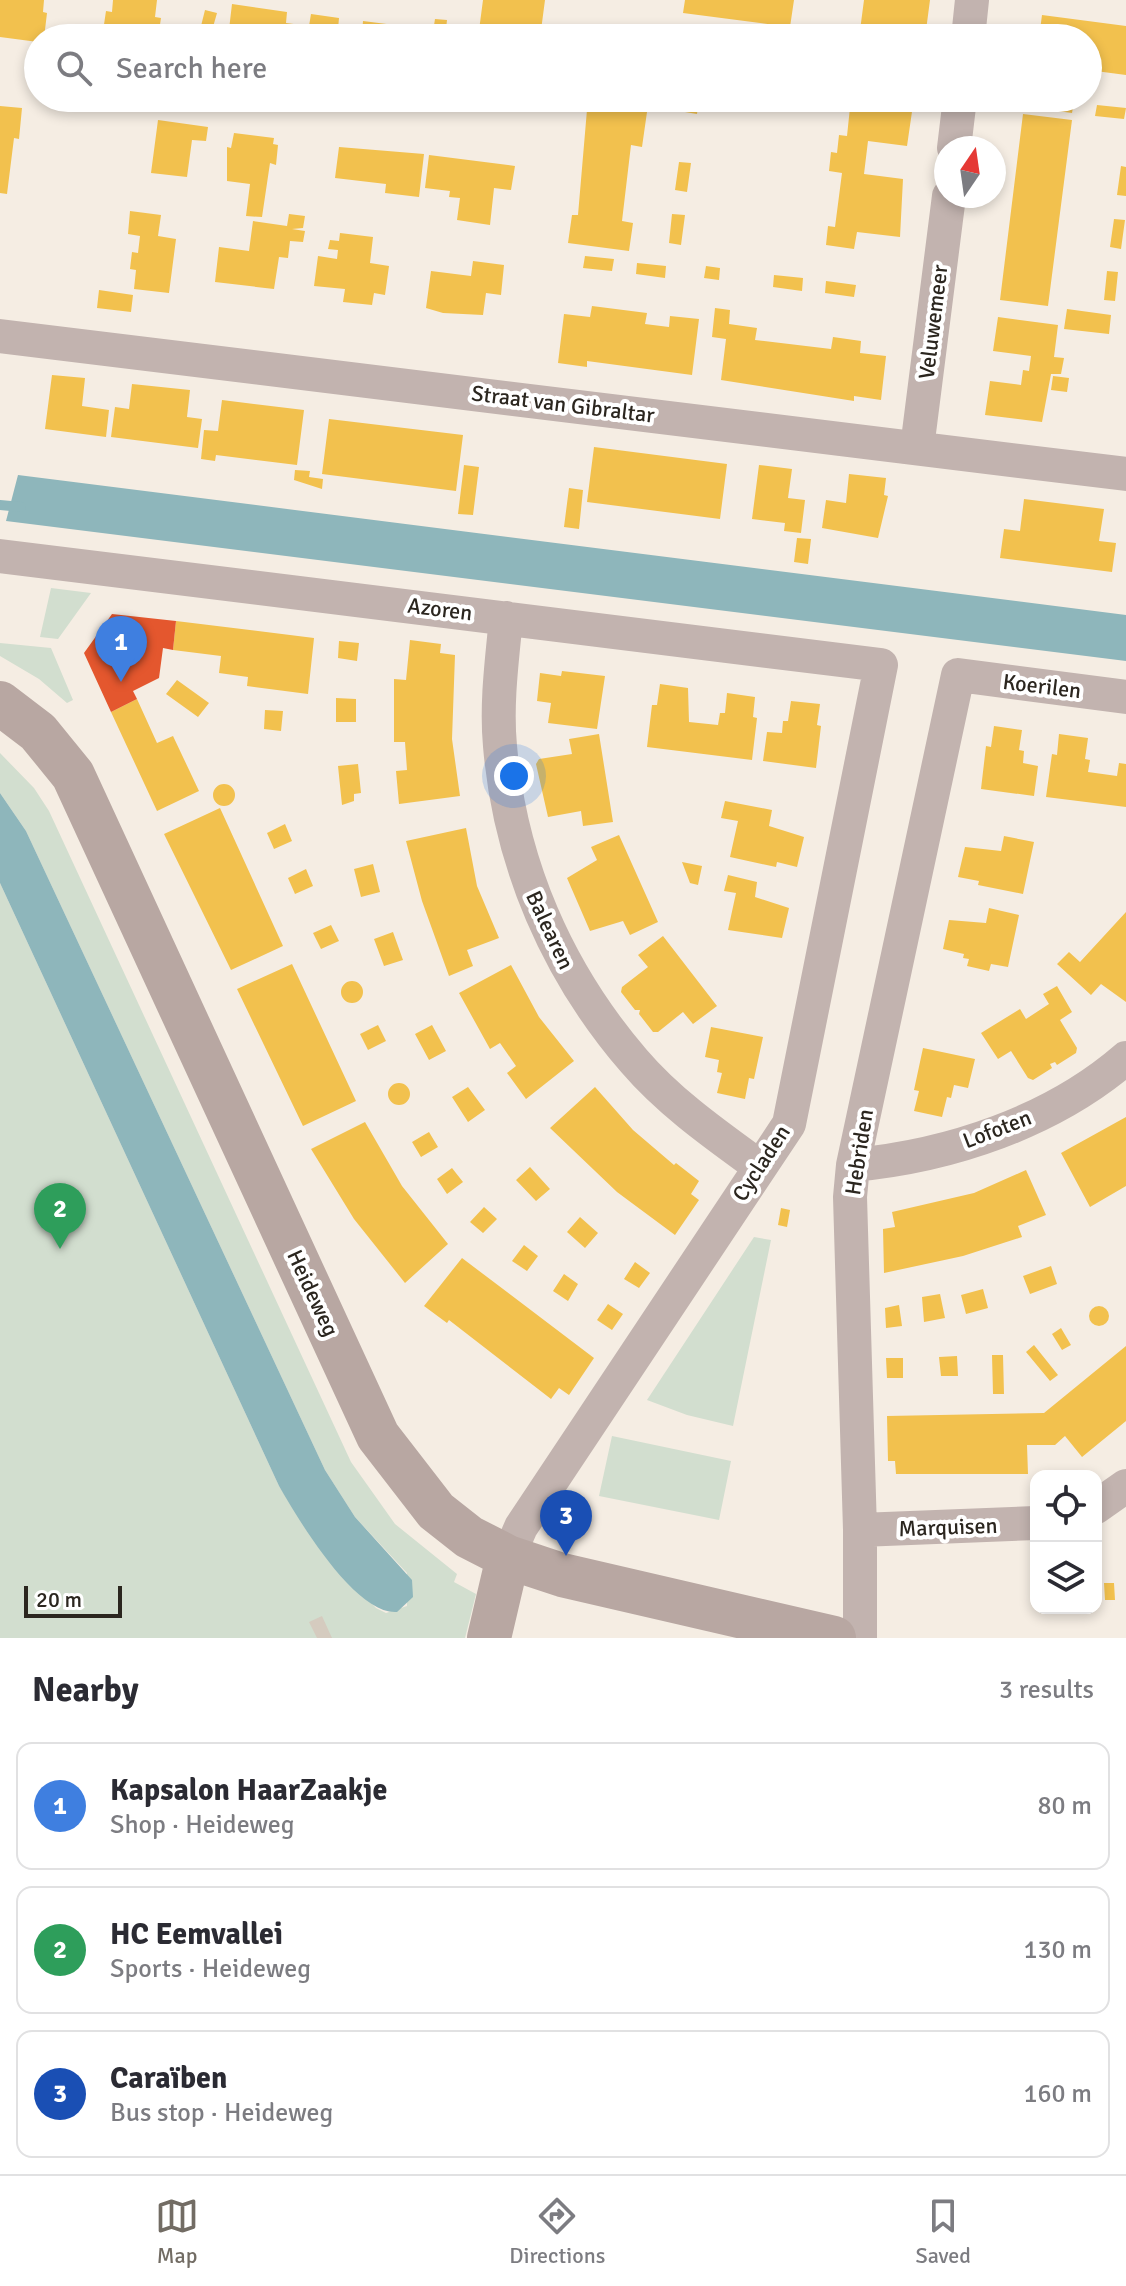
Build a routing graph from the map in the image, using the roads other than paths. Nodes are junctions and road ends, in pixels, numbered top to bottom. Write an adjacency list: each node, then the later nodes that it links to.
1 (972, 0): 2 (street)
2 (969, 24)
3 (958, 112): 4 (street)
4 (955, 136)
5 (947, 208): 7 (street, Veluwemeer)
6 (0, 336): 7 (street, Straat van Gibraltar)
7 (917, 448): 8 (street, Straat van Gibraltar)
8 (1126, 474)
9 (0, 556): 10 (street, Azoren)
10 (506, 618): 11 (street, Azoren); 17 (street, Balearen)
11 (881, 665): 17 (street, Cycladen)
12 (958, 675): 13 (street, Koerilen); 16 (street, Hebriden)
13 (1126, 697)
14 (0, 703): 22 (street, Heideweg)
15 (1126, 1058): 16 (street, Lofoten)
16 (853, 1165): 21 (street, Hebriden)
17 (760, 1167): 22 (street, Cycladen)
18 (1126, 1486): 19 (street)
19 (1102, 1503)
20 (1030, 1523): 21 (street, Marquisen)
21 (860, 1530): 25 (street, Hebriden)
22 (508, 1557): 23 (street); 24 (street, Heideweg)
23 (489, 1638)
24 (834, 1638)
25 (860, 1638)

